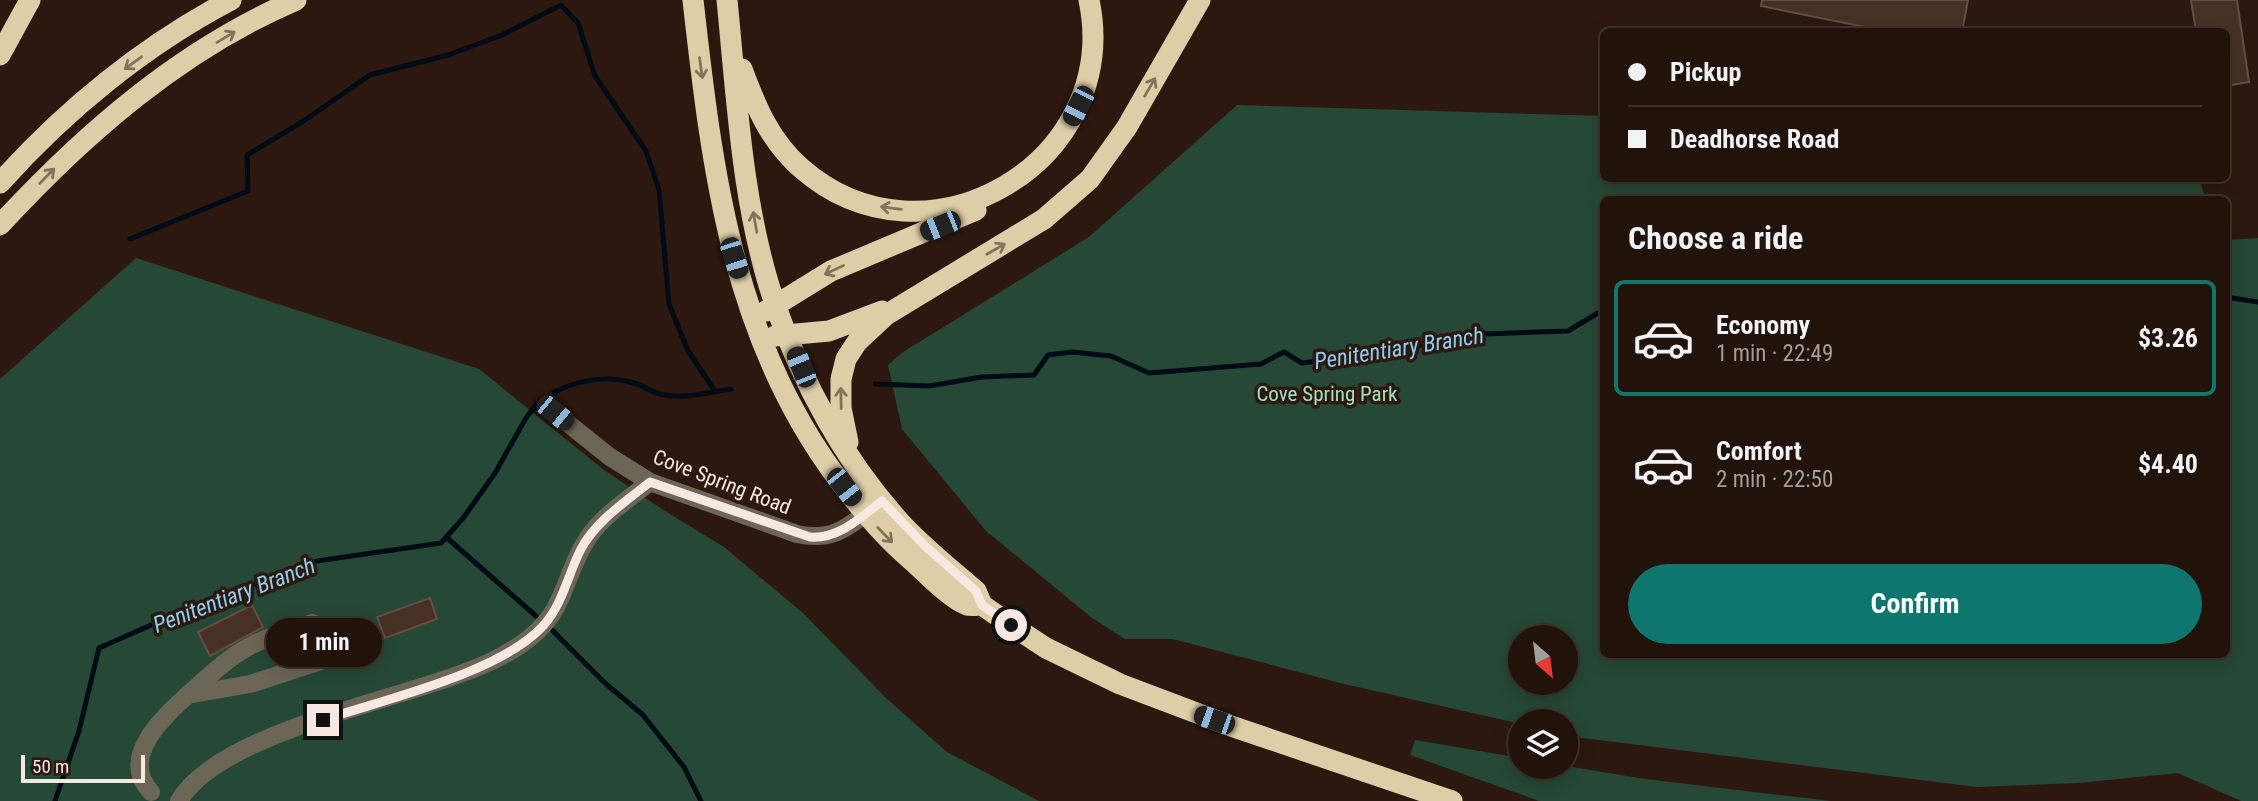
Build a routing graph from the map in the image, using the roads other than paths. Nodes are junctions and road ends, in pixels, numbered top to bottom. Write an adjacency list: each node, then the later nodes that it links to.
1 (30, 0): 9 (highway)
2 (231, 0): 11 (highway, one-way to 11)
3 (296, 0): 12 (highway, one-way to 3)
4 (693, 0): 15 (highway, one-way to 15)
5 (727, 0): 8 (highway)
6 (1089, 0): 10 (highway)
7 (1200, 0): 13 (highway, one-way to 7)
8 (731, 41): 10 (highway, one-way to 8); 14 (highway, one-way to 8)
9 (0, 55)
10 (1044, 158): 14 (highway, one-way to 14)
11 (0, 183)
12 (0, 225)
13 (908, 301): 16 (highway); 18 (highway, one-way to 13)
14 (775, 305): 15 (highway); 16 (highway)
15 (756, 329): 16 (highway); 20 (highway)
16 (788, 335): 18 (highway)
17 (555, 413): 19 (street, Cove Spring Road)
18 (856, 464): 20 (highway)
19 (650, 482): 20 (street, Cove Spring Road); 23 (street)
20 (874, 507): 24 (highway)
21 (187, 695): 21 (street); 22 (street)
22 (147, 797): 23 (street)
23 (180, 799)
24 (1452, 801)

